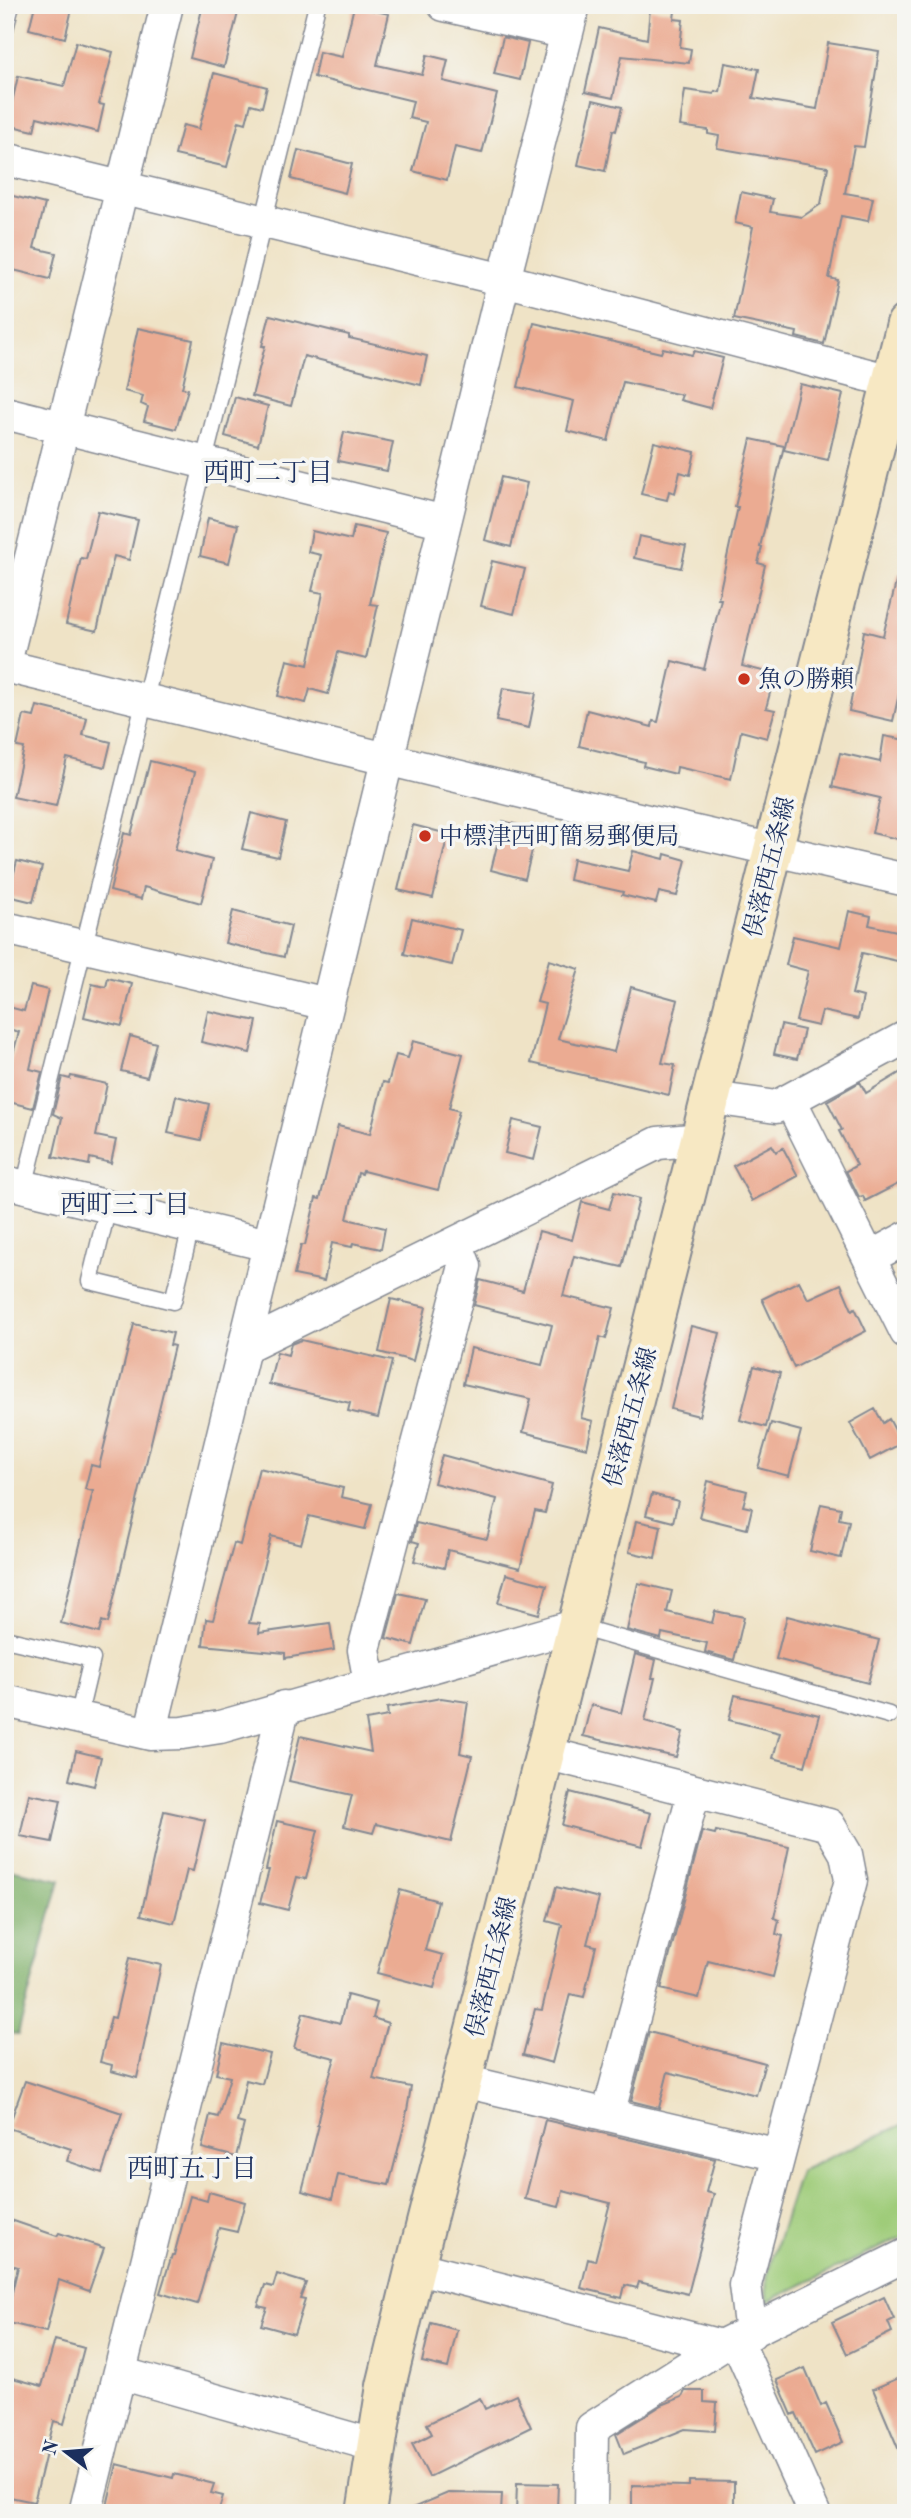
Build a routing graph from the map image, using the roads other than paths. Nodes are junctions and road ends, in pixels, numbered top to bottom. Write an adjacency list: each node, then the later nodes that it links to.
1 (11, 5): 6 (lane)
2 (167, 5): 8 (street)
3 (317, 5): 9 (lane)
4 (444, 5): 5 (street)
5 (570, 19): 10 (street)
6 (5, 29)
7 (5, 159): 8 (street)
8 (122, 188): 9 (street); 14 (street)
9 (264, 223): 10 (street); 15 (lane)
10 (504, 281): 12 (street); 16 (street)
11 (906, 324): 12 (main road, 俣落西五条線)
12 (898, 383): 20 (main road, 俣落西五条線)
13 (5, 413): 14 (street)
14 (63, 427): 15 (street); 17 (street)
15 (203, 462): 16 (street); 18 (lane)
16 (445, 522): 19 (street)
17 (5, 665): 18 (street)
18 (146, 700): 19 (street); 23 (lane)
19 (387, 759): 20 (street); 24 (street)
20 (773, 850): 21 (street); 26 (main road, 俣落西五条線)
21 (906, 880)
22 (5, 928): 23 (street)
23 (83, 947): 24 (street); 29 (lane)
24 (327, 1004): 34 (street)
25 (906, 1037): 27 (street)
26 (712, 1098): 27 (street); 28 (main road, 俣落西五条線)
27 (790, 1100): 35 (street)
28 (702, 1139): 33 (street); 38 (main road, 俣落西五条線)
29 (15, 1185): 30 (street)
30 (108, 1207): 31 (street); 31 (lane)
31 (191, 1227): 34 (street)
32 (906, 1238): 35 (street)
33 (456, 1243): 37 (street); 40 (street)
34 (268, 1245): 37 (street)
35 (869, 1258): 36 (street)
36 (906, 1332)
37 (244, 1347): 45 (street)
38 (575, 1626): 40 (street); 43 (lane); 46 (main road, 俣落西五条線)
39 (5, 1639): 44 (lane)
40 (370, 1683): 42 (street)
41 (5, 1701): 44 (street)
42 (284, 1707): 45 (street); 54 (street)
43 (889, 1715)
44 (78, 1718): 45 (street)
45 (150, 1734)
46 (545, 1753): 47 (street); 48 (main road, 俣落西五条線)
47 (694, 1791): 49 (street); 50 (street)
48 (463, 2081): 49 (street); 52 (main road, 俣落西五条線)
49 (608, 2115): 50 (street)
50 (779, 2155): 53 (street)
51 (905, 2256): 53 (street)
52 (415, 2267): 53 (street); 55 (main road, 俣落西五条線)
53 (736, 2339): 58 (street); 59 (street)
54 (120, 2373): 55 (street); 57 (street)
55 (377, 2446): 56 (main road, 俣落西五条線)
56 (366, 2512)
57 (85, 2513)
58 (591, 2513)
59 (814, 2513)

